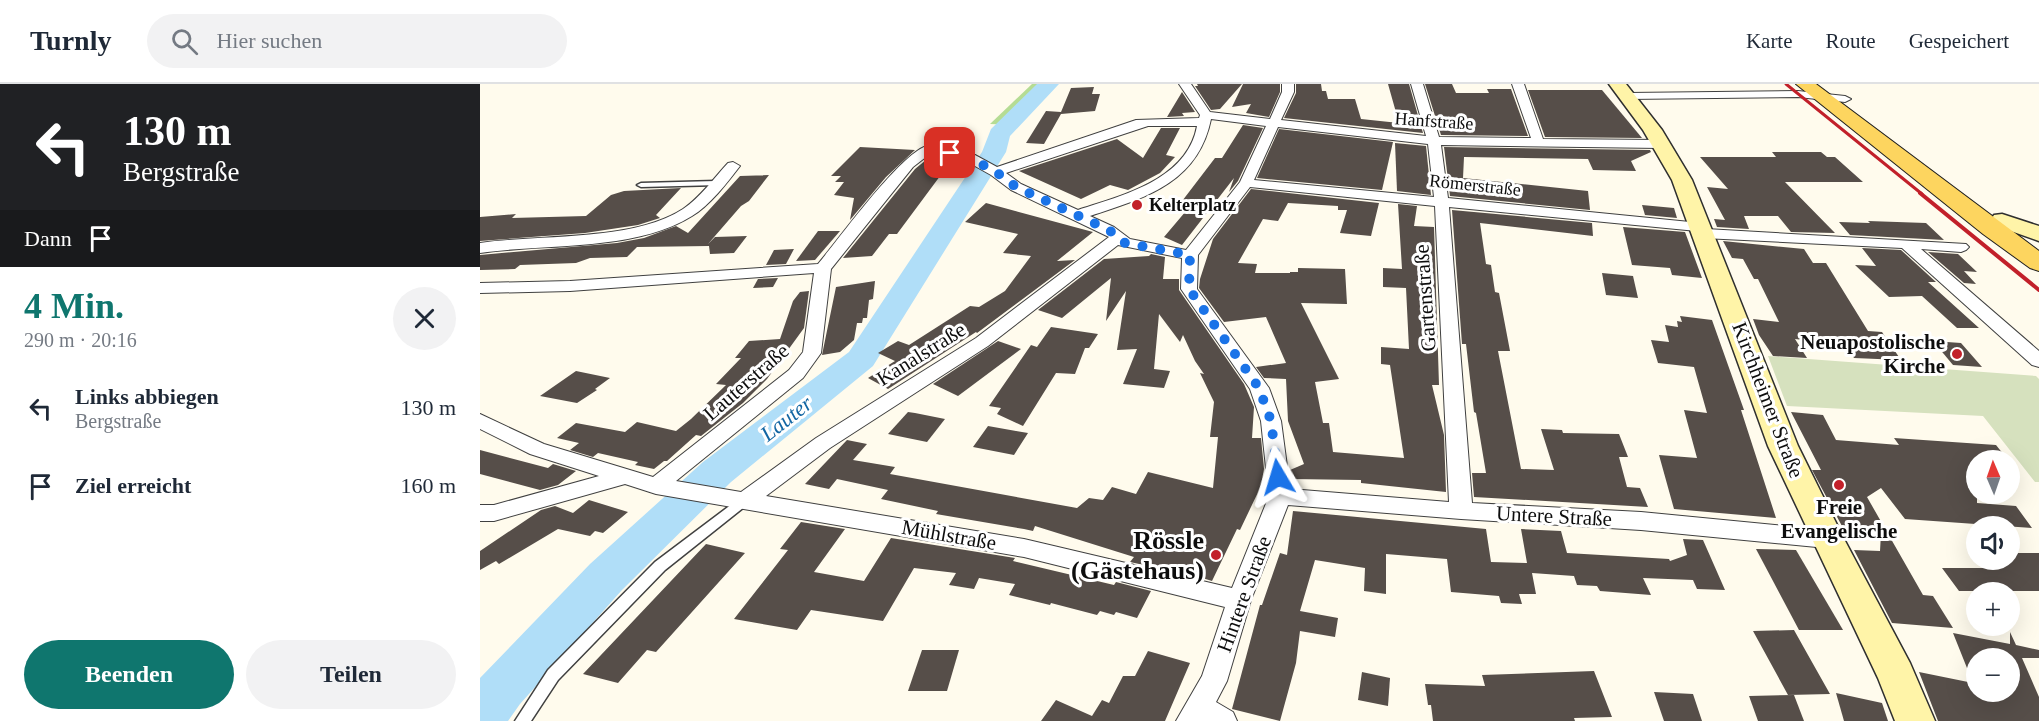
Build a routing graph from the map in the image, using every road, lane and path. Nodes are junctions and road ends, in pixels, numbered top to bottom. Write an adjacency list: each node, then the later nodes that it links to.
1 (1185, 84): 10 (street)
2 (1288, 84): 11 (street)
3 (1417, 84): 12 (street, Gartenstraße)
4 (1518, 84): 13 (street)
5 (1799, 84): 8 (street)
6 (1806, 84): 9 (main road)
7 (1626, 94): 8 (street); 9 (street); 14 (street, Kirchheimer Straße)
8 (1781, 94): 9 (street)
9 (1831, 96): 27 (main road); 27 (main road)
10 (1205, 118): 11 (street, Hanfstraße); 16 (street, Hanfstraße); 21 (street)
11 (1273, 124): 12 (street, Hanfstraße); 18 (street)
12 (1435, 141): 13 (street, Hanfstraße); 20 (street, Gartenstraße)
13 (1539, 144): 14 (street, Hanfstraße)
14 (1661, 144): 22 (street, Kirchheimer Straße)
15 (733, 166): 17 (street)
16 (996, 172): 21 (street); 29 (street)
17 (716, 183): 19 (lane); 26 (street)
18 (1246, 183): 20 (street, Römerstraße); 28 (street)
19 (641, 185)
20 (1441, 201): 22 (street, Römerstraße); 37 (street, Gartenstraße)
21 (1075, 216): 23 (street)
22 (1702, 230): 24 (street, Römerstraße); 39 (street, Kirchheimer Straße)
23 (1117, 238): 28 (street); 36 (street, Kanalstraße)
24 (1907, 245): 25 (street, Römerstraße); 31 (street)
25 (1961, 247)
26 (480, 248)
27 (2032, 248)
28 (1190, 255): 35 (street, Hintere Straße)
29 (823, 268): 30 (street); 34 (street, Lauterstraße)
30 (480, 288)
31 (2039, 361)
32 (480, 421): 33 (street, Mühlstraße)
33 (624, 477): 34 (street, Mühlstraße); 38 (street)
34 (656, 486): 36 (street, Mühlstraße)
35 (1281, 496): 37 (street, Untere Straße); 40 (street, Hintere Straße)
36 (744, 501): 40 (street, Mühlstraße); 42 (lane)
37 (1461, 511): 39 (street, Untere Straße)
38 (480, 513)
39 (1827, 539): 44 (street, Kirchheimer Straße)
40 (1239, 600): 41 (street, Hintere Straße)
41 (1195, 714): 43 (street)
42 (522, 721)
43 (1223, 721)
44 (1915, 721)

